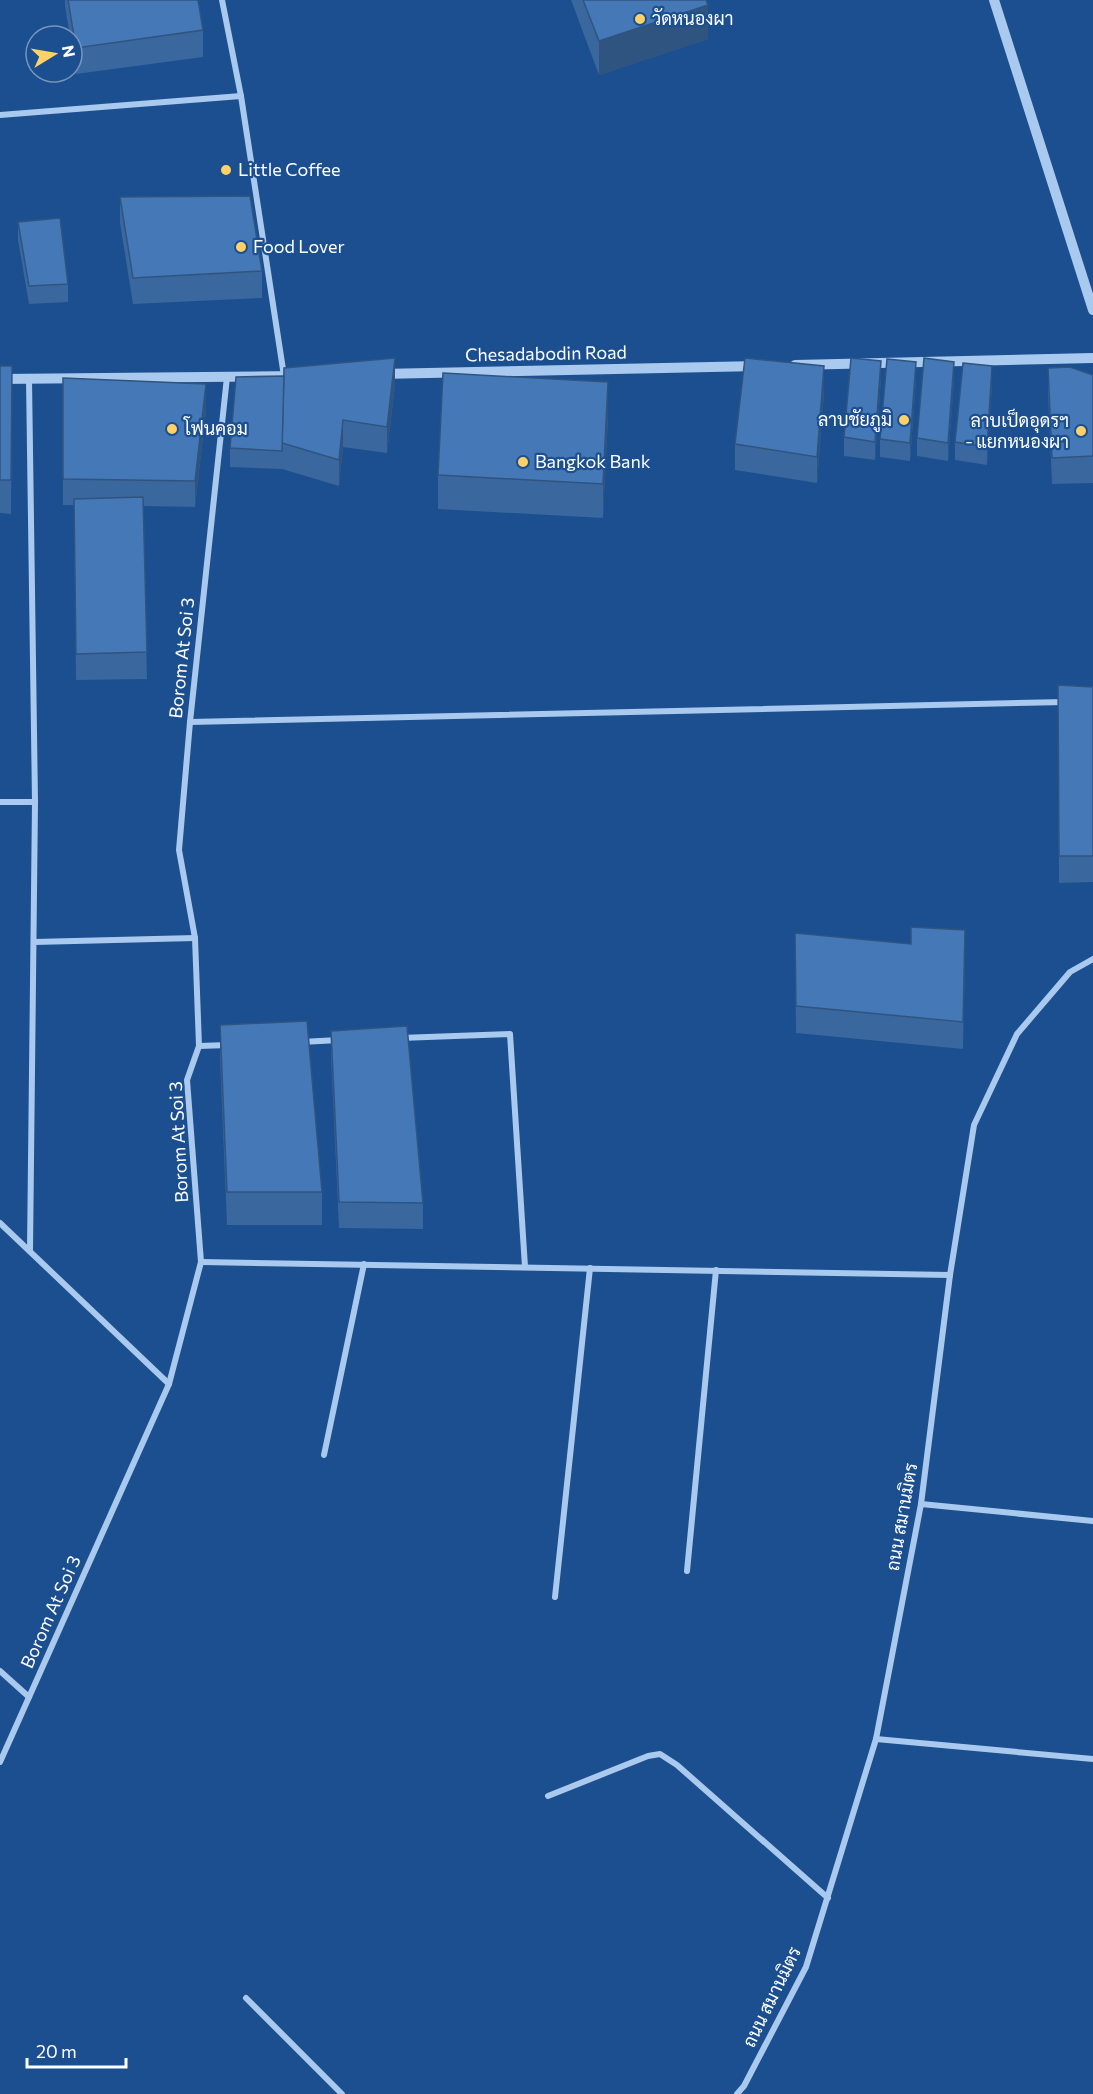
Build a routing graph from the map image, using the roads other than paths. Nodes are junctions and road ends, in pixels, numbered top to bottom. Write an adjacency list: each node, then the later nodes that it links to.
1 (222, 0): 3 (street)
2 (994, 0): 5 (street)
3 (242, 96): 4 (street); 10 (street)
4 (0, 115)
5 (1093, 310)
6 (1093, 358): 8 (street)
7 (772, 365): 9 (street, Chesadabodin Road)
8 (784, 365)
9 (367, 374)
10 (284, 376): 11 (street); 12 (street)
11 (307, 376)
12 (227, 377): 13 (street); 16 (street, Borom At Soi 3)
13 (29, 379): 14 (street); 18 (street)
14 (0, 380)
15 (1070, 702): 16 (street)
16 (190, 722): 19 (street, Borom At Soi 3)
17 (0, 802): 18 (street)
18 (35, 802): 20 (street)
19 (195, 938): 20 (street); 26 (street, Borom At Soi 3)
20 (34, 942): 28 (street)
21 (1093, 959): 34 (street, ถนน สมานมิตร)
22 (395, 1038): 31 (street)
23 (349, 1040): 24 (street)
24 (291, 1042)
25 (233, 1045): 26 (street)
26 (199, 1046): 29 (street, Borom At Soi 3)
27 (0, 1223): 28 (street)
28 (30, 1251): 35 (street)
29 (201, 1262): 30 (street); 35 (street, Borom At Soi 3)
30 (364, 1264): 31 (street); 36 (street)
31 (525, 1267): 32 (street)
32 (590, 1268): 33 (street); 40 (street)
33 (716, 1270): 34 (street); 39 (street)
34 (950, 1275): 37 (street, ถนน สมานมิตร)
35 (169, 1384): 42 (street, Borom At Soi 3)
36 (324, 1455)
37 (921, 1504): 38 (street); 43 (street, ถนน สมานมิตร)
38 (1093, 1521)
39 (687, 1571)
40 (555, 1597)
41 (0, 1671): 42 (street)
42 (29, 1697): 45 (street, Borom At Soi 3)
43 (876, 1739): 44 (street); 47 (street, ถนน สมานมิตร)
44 (1093, 1759)
45 (0, 1762)
46 (549, 1796): 47 (street)
47 (828, 1899): 50 (street, ถนน สมานมิตร)
48 (246, 1998): 49 (street)
49 (342, 2094)
50 (737, 2094)

